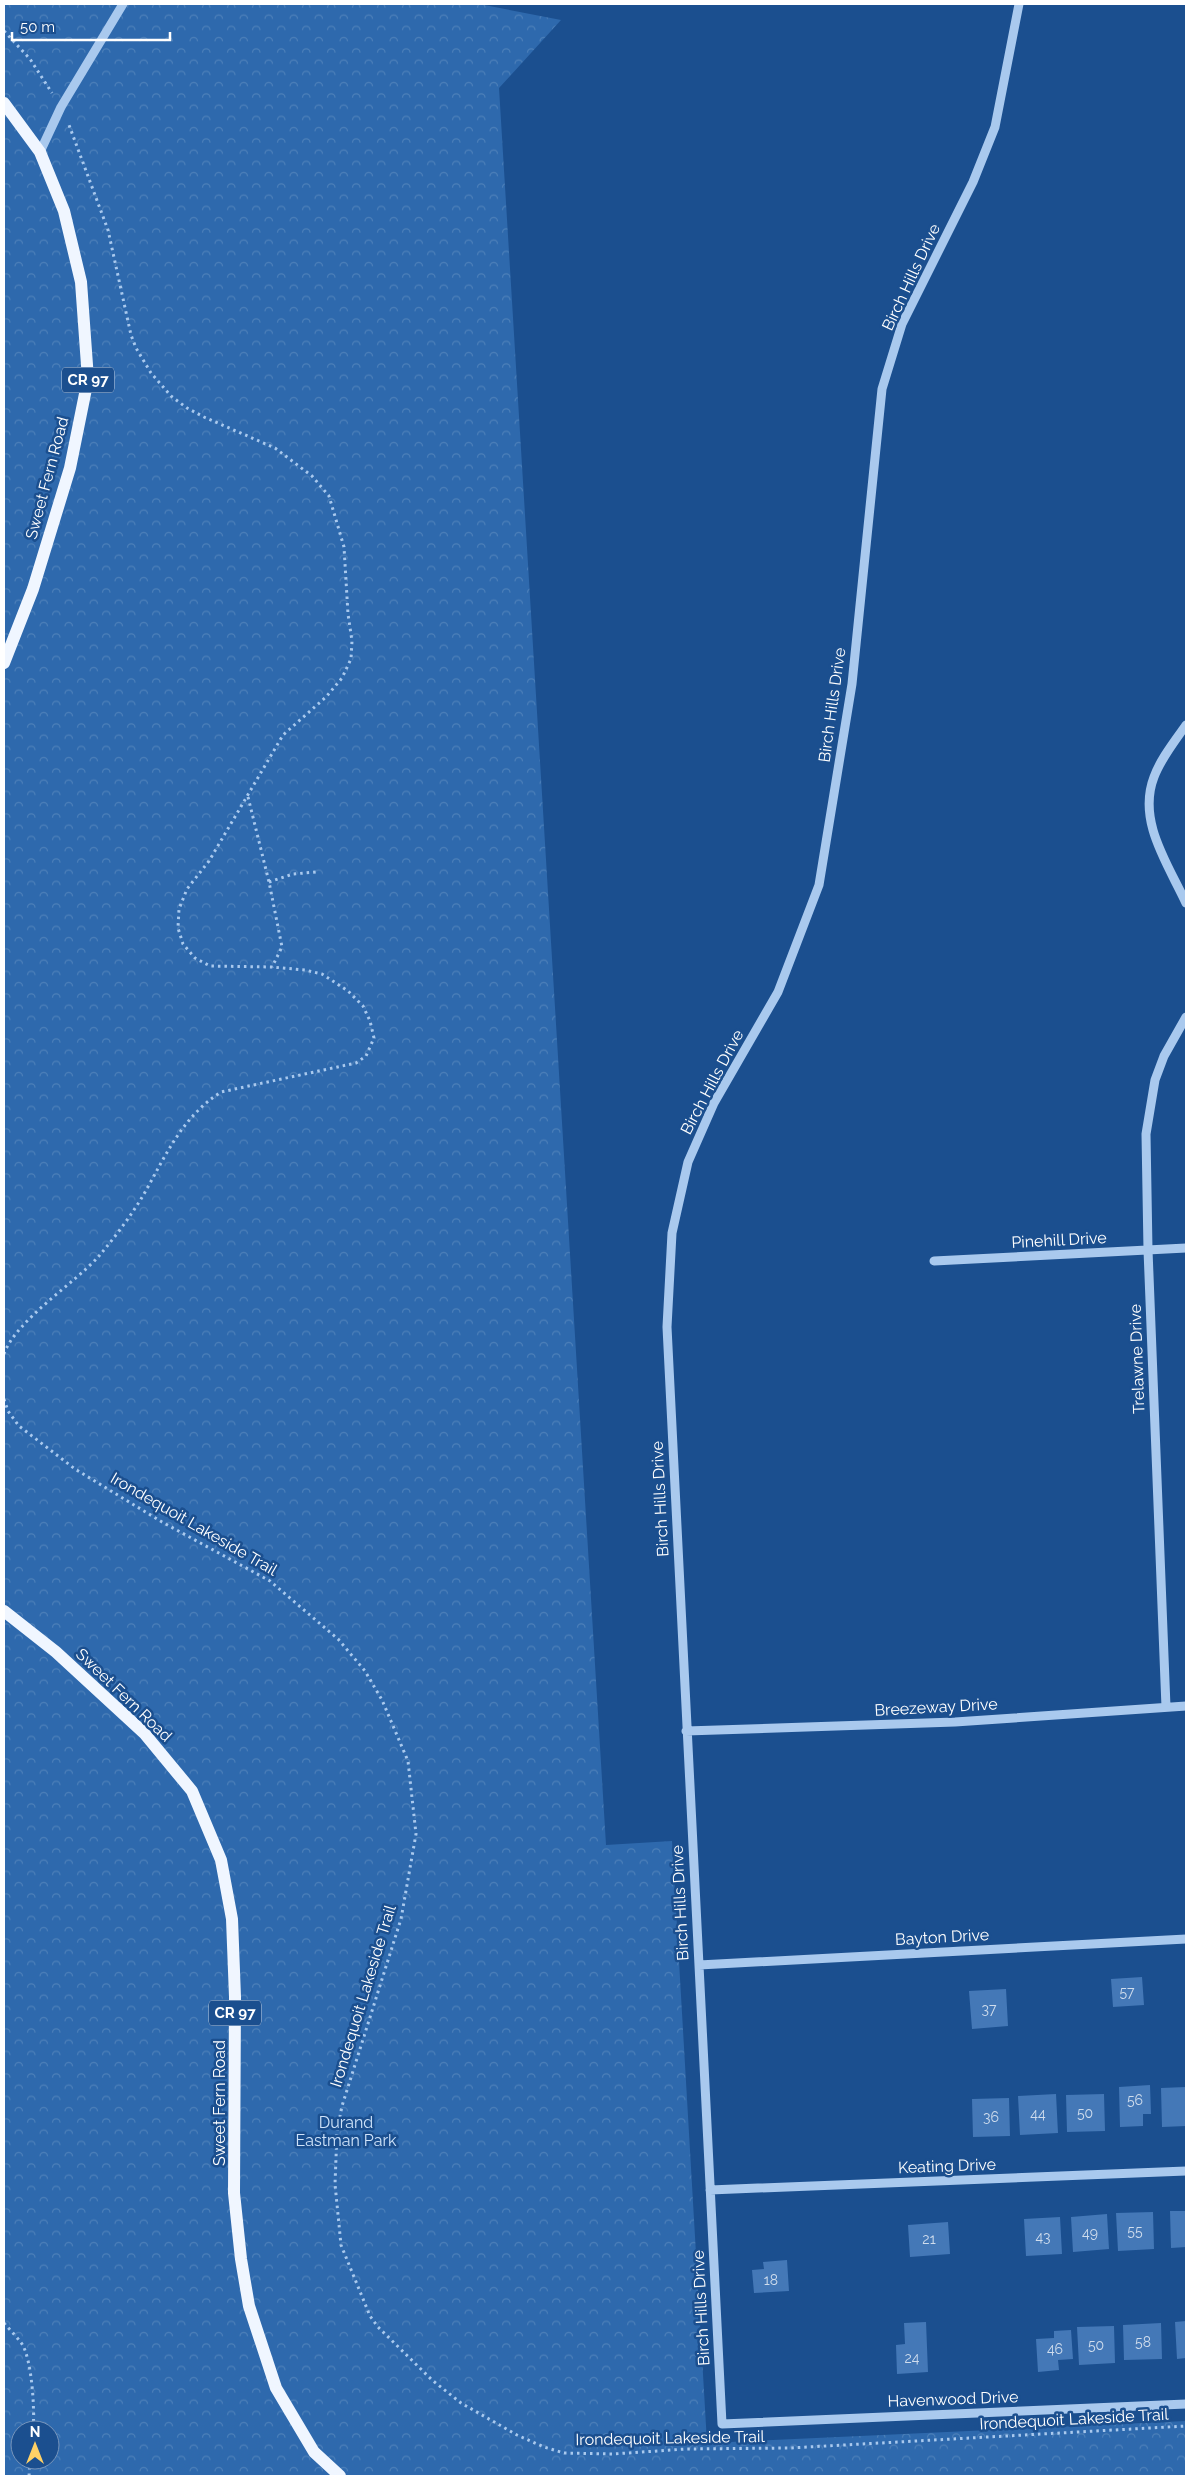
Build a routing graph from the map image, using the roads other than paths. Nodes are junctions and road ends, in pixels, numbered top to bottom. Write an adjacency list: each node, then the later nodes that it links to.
1 (123, 4): 4 (street)
2 (1020, 4): 15 (street, Birch Hills Drive)
3 (4, 103): 4 (main road, Sweet Fern Road / CR 97)
4 (40, 152): 5 (main road, Sweet Fern Road / CR 97)
5 (4, 663)
6 (1186, 725): 7 (street)
7 (1186, 903)
8 (1186, 1017): 10 (street, Trelawne Drive)
9 (1186, 1248): 10 (street, Pinehill Drive)
10 (1148, 1250): 11 (street, Pinehill Drive); 14 (street, Trelawne Drive)
11 (934, 1261)
12 (4, 1611): 22 (main road, Sweet Fern Road / CR 97)
13 (1186, 1706): 14 (street, Breezeway Drive)
14 (1166, 1707): 15 (street, Breezeway Drive)
15 (686, 1731): 17 (street, Birch Hills Drive)
16 (1186, 1939): 17 (street, Bayton Drive)
17 (698, 1965): 19 (street, Birch Hills Drive)
18 (1186, 2171): 19 (street, Keating Drive)
19 (710, 2190): 21 (street, Birch Hills Drive)
20 (1186, 2404): 21 (street, Havenwood Drive)
21 (722, 2424)
22 (340, 2476)

